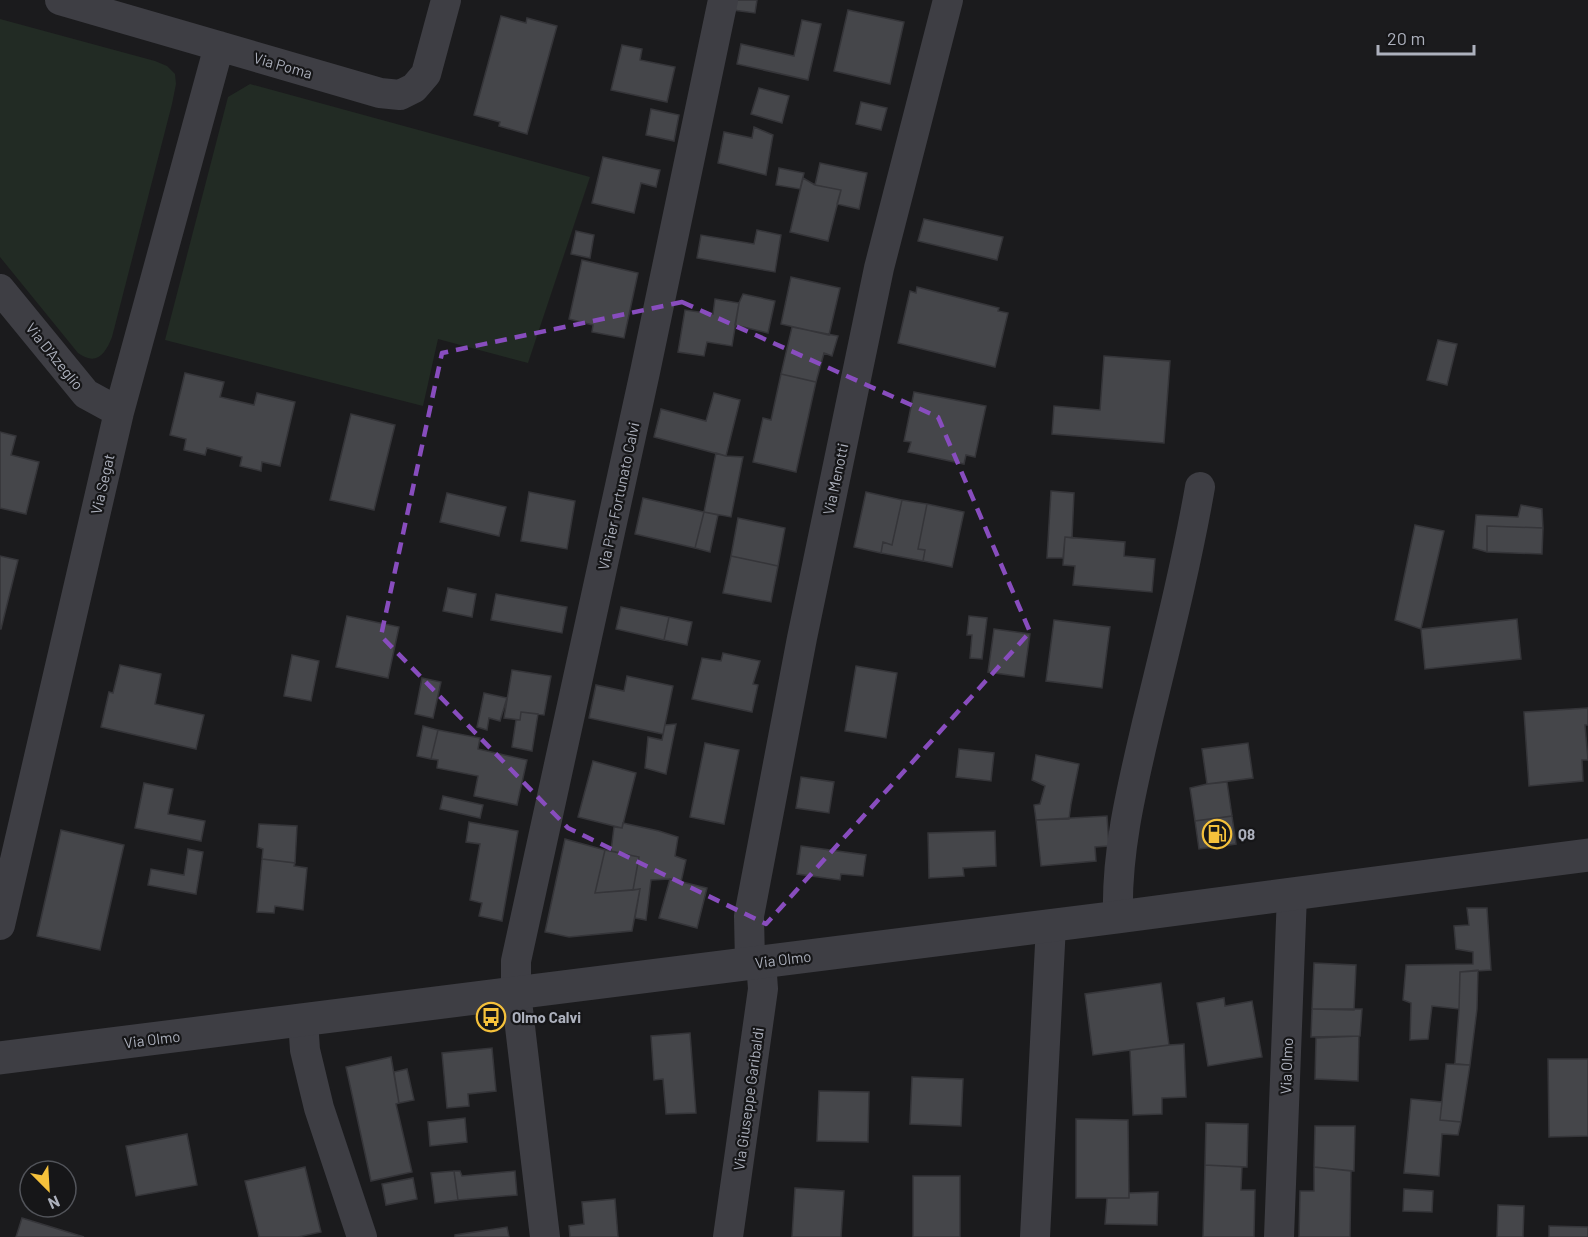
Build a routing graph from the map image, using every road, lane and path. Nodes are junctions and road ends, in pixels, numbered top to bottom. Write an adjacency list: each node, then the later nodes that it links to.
1 (60, 0): 5 (street, Via Poma)
2 (446, 0): 5 (street, Via Poma)
3 (723, 0): 15 (street, Via Pier Fortunato Calvi)
4 (948, 0): 14 (street, Via Menotti)
5 (219, 46): 7 (street, Via Segat)
6 (0, 289): 7 (street, Via D'Azeglio)
7 (119, 412): 12 (street, Via Segat)
8 (1200, 487): 11 (street)
9 (1588, 855): 10 (street, Via Olmo)
10 (1292, 894): 11 (street, Via Olmo); 22 (street, Via Olmo)
11 (1118, 916): 13 (street, Via Olmo)
12 (0, 925)
13 (1051, 925): 14 (street, Via Olmo); 21 (street)
14 (756, 962): 15 (street, Via Olmo); 20 (street, Via Giuseppe Garibaldi)
15 (516, 993): 16 (street, Via Olmo); 19 (street)
16 (303, 1020): 17 (street, Via Olmo); 18 (street)
17 (0, 1058)
18 (362, 1237)
19 (545, 1237)
20 (728, 1237)
21 (1035, 1237)
22 (1279, 1237)

